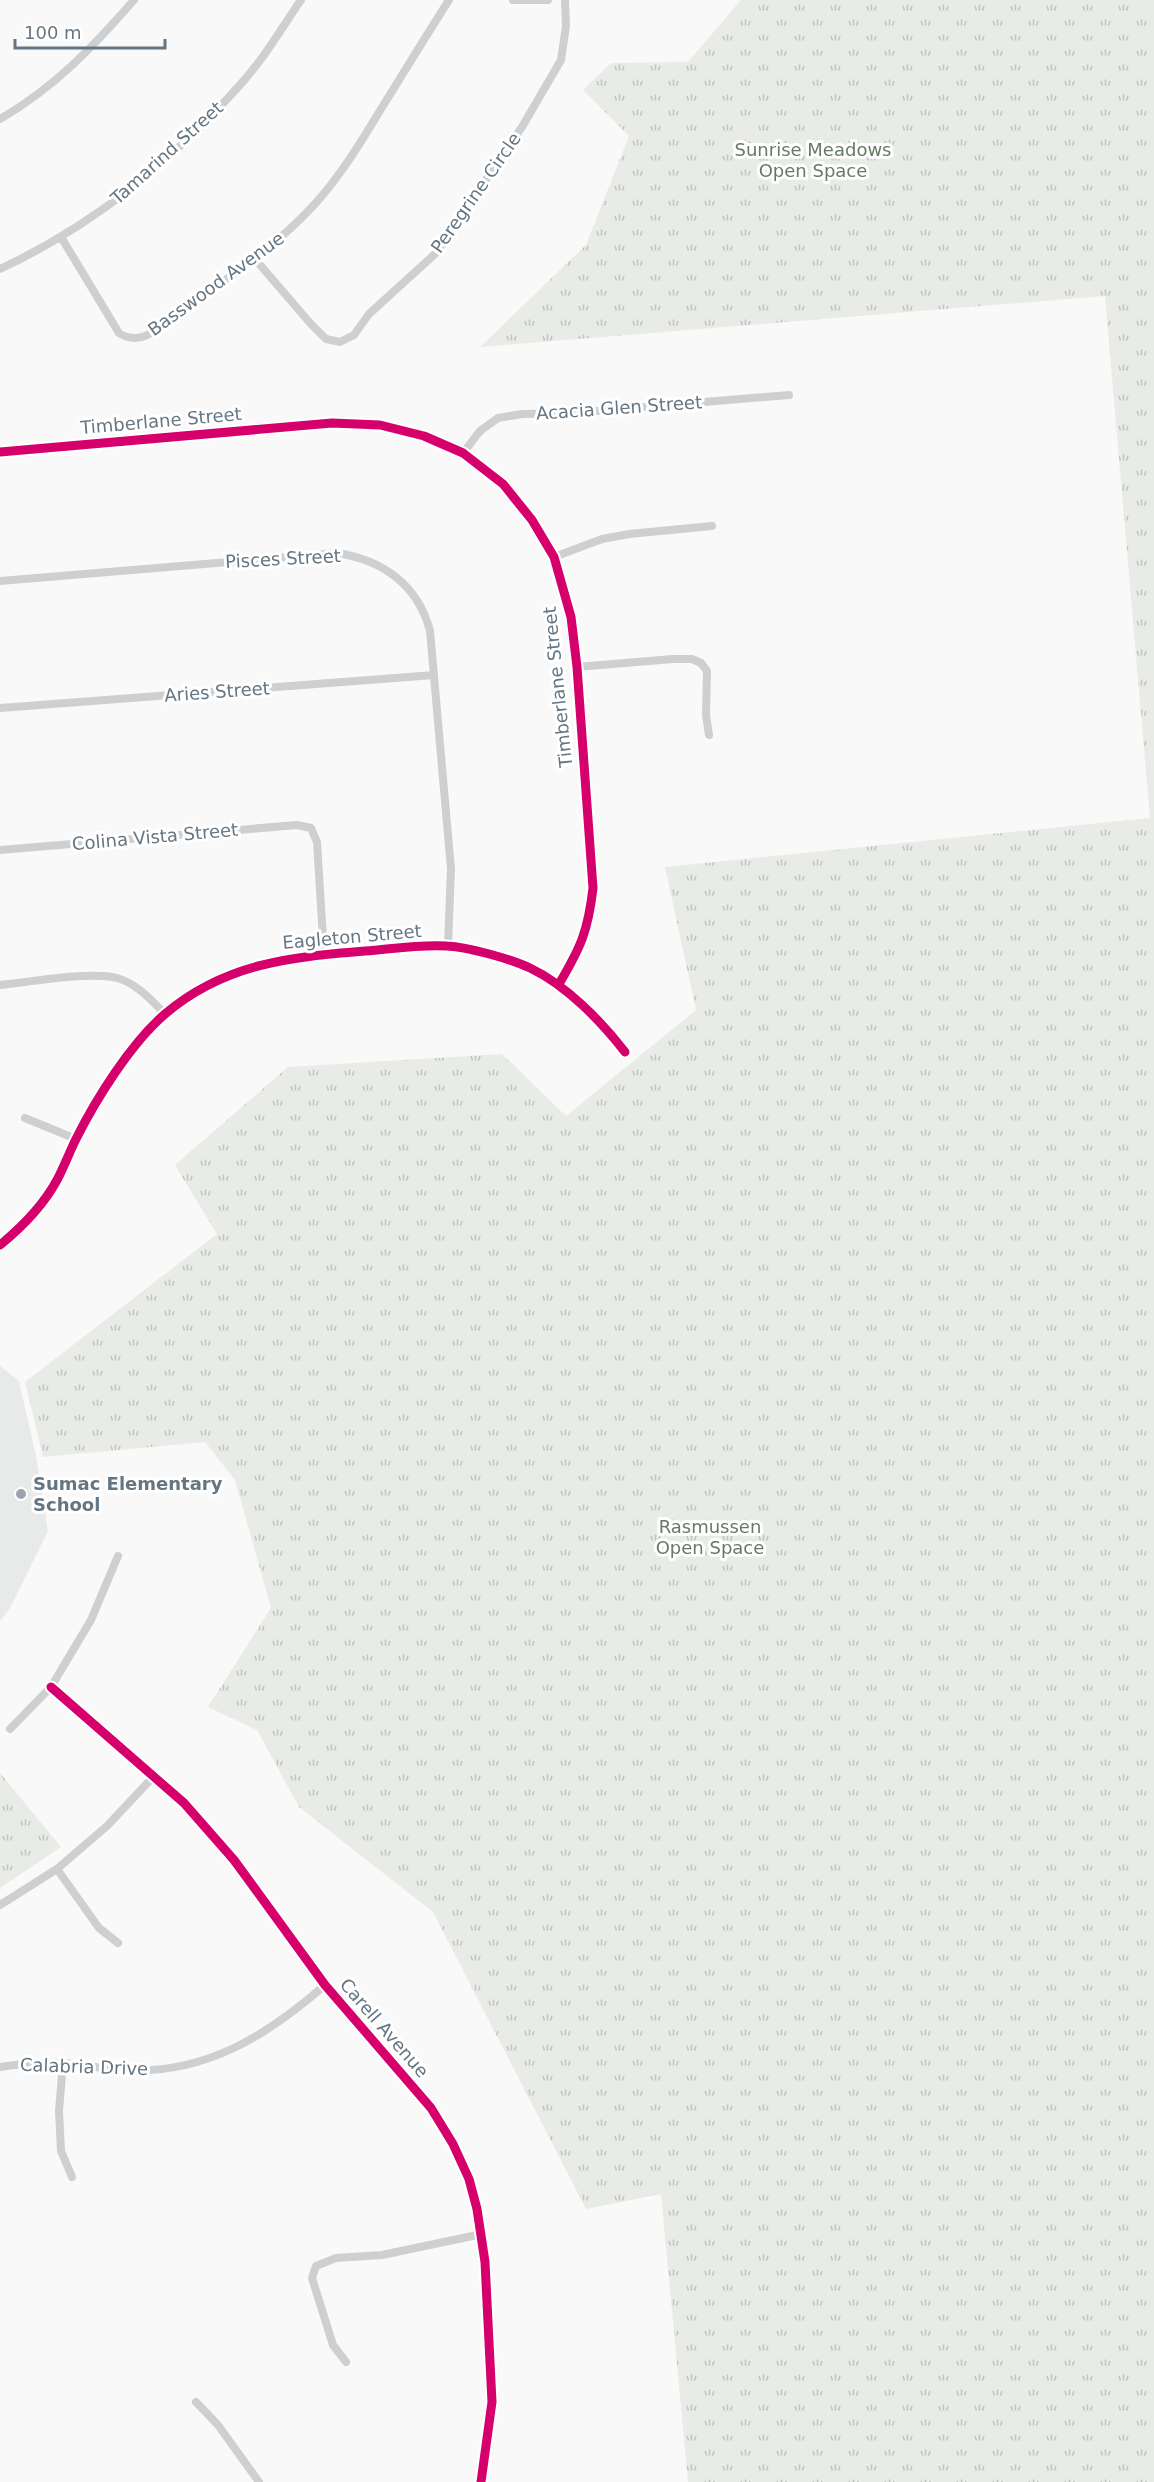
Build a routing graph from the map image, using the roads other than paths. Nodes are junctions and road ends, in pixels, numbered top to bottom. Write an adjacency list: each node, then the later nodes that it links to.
1 (134, 0): 7 (street)
2 (301, 0): 8 (street, Tamarind Street)
3 (449, 0): 9 (street, Basswood Avenue)
4 (513, 0): 5 (street)
5 (548, 0)
6 (566, 0): 9 (street, Peregrine Circle)
7 (0, 119)
8 (61, 237): 9 (street, Basswood Avenue); 10 (street, Tamarind Street)
9 (255, 259)
10 (0, 269)
11 (789, 395): 13 (street, Acacia Glen Street)
12 (0, 452): 13 (street, Timberlane Street)
13 (463, 453): 15 (street, Timberlane Street)
14 (712, 526): 15 (street)
15 (554, 556): 17 (street, Timberlane Street)
16 (0, 581): 18 (street, Pisces Street)
17 (577, 668): 20 (street); 24 (street, Timberlane Street)
18 (434, 675): 19 (street, Aries Street); 22 (street, Pisces Street)
19 (0, 708)
20 (709, 735)
21 (0, 850): 23 (street, Colina Vista Street)
22 (448, 946): 23 (street, Eagleton Street); 24 (street, Eagleton Street)
23 (324, 954): 26 (street, Eagleton Street)
24 (559, 984): 27 (street, Eagleton Street)
25 (0, 985): 26 (street)
26 (165, 1014): 29 (street, Eagleton Street)
27 (625, 1052)
28 (25, 1118): 29 (street)
29 (76, 1139): 30 (street, Eagleton Street)
30 (0, 1245)
31 (118, 1556): 32 (street)
32 (51, 1687): 33 (street); 34 (street, Carell Avenue)
33 (10, 1729)
34 (154, 1776): 35 (street); 38 (street, Carell Avenue)
35 (57, 1869): 36 (street); 37 (street)
36 (0, 1905)
37 (118, 1942)
38 (325, 1985): 39 (street, Calabria Drive); 42 (street, Carell Avenue)
39 (63, 2063): 40 (street, Calabria Drive); 41 (street)
40 (0, 2067)
41 (72, 2177)
42 (482, 2234): 43 (street); 46 (street, Carell Avenue)
43 (346, 2362)
44 (196, 2402): 45 (street)
45 (259, 2482)
46 (481, 2482)

